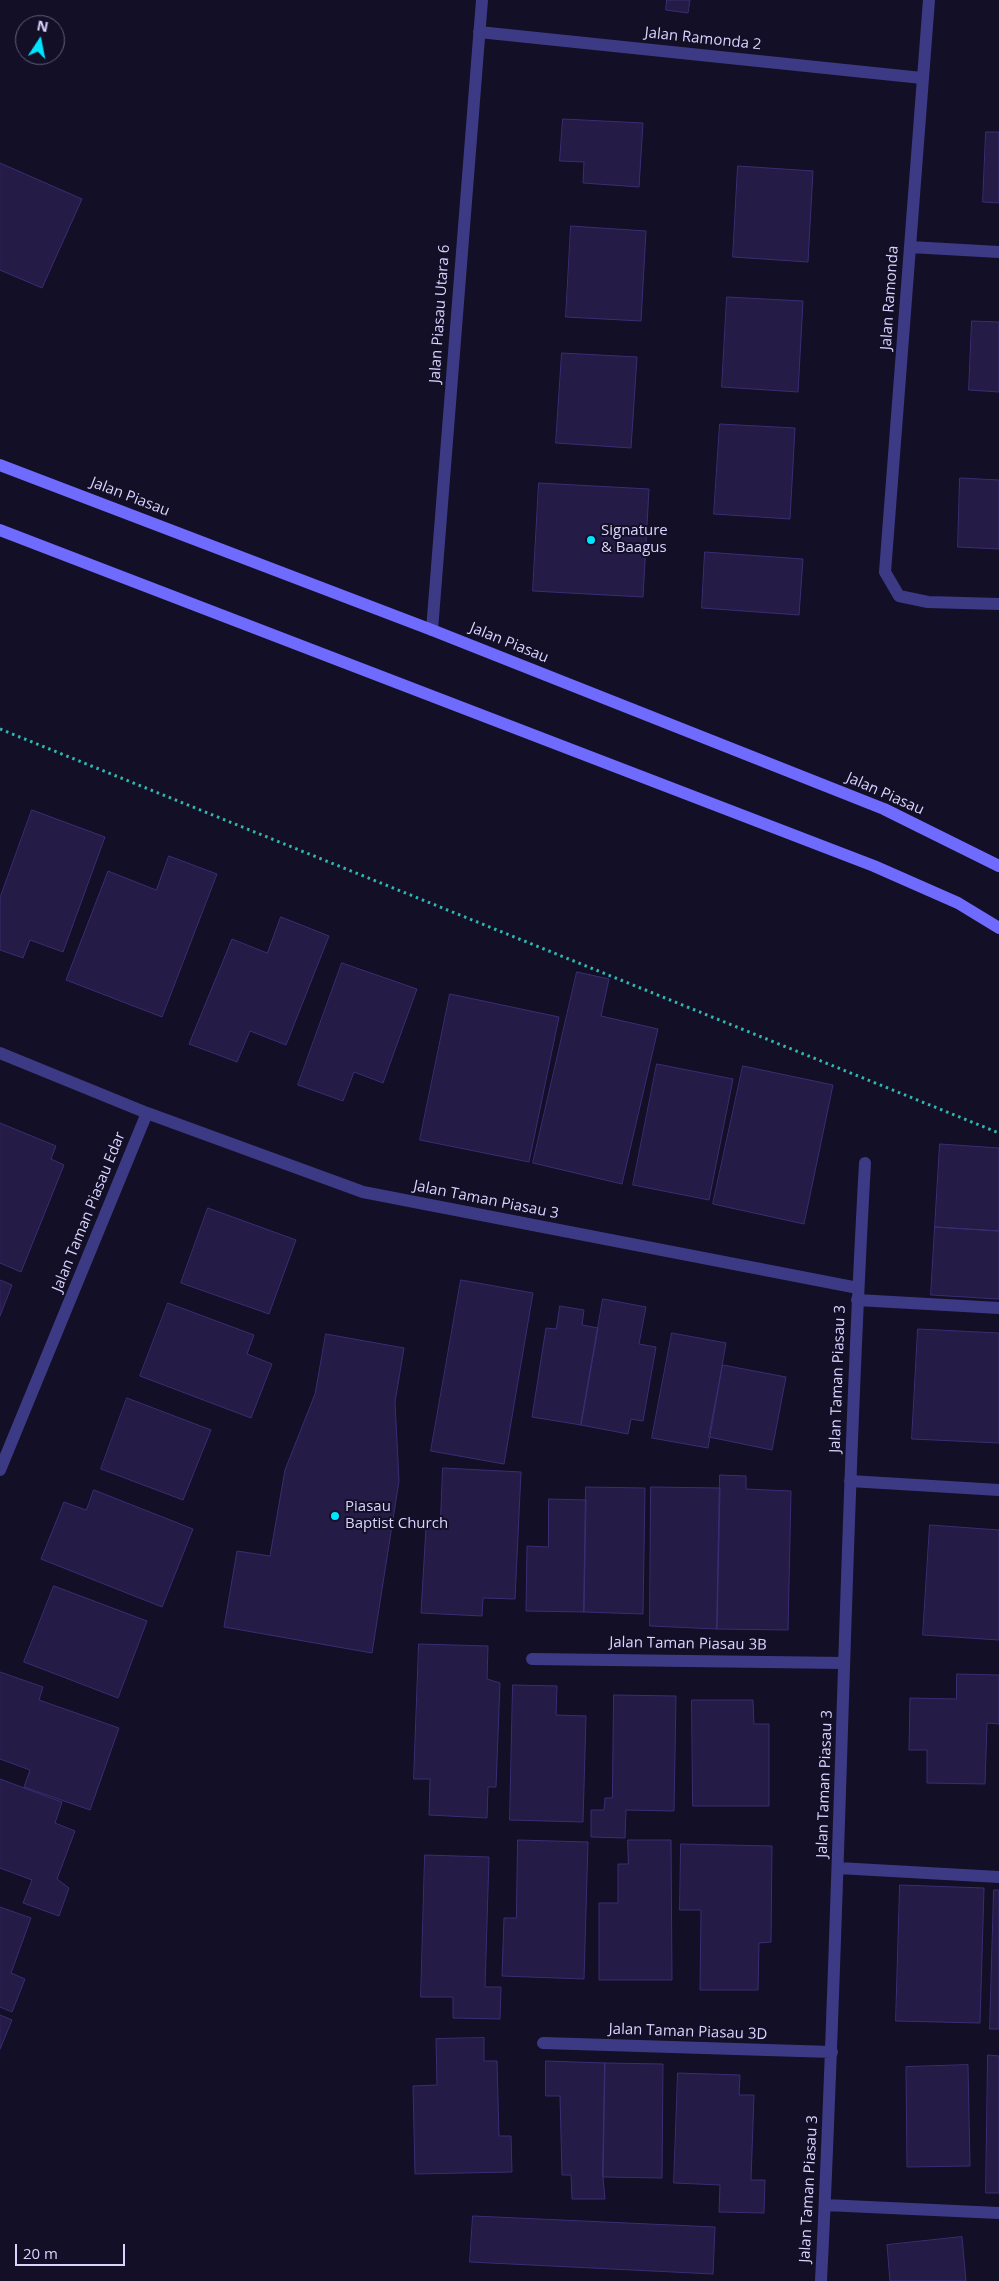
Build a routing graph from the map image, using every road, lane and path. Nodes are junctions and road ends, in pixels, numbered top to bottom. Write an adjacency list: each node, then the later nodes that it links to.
1 (482, 0): 3 (street, Jalan Piasau Utara 6)
2 (929, 0): 4 (street, Jalan Ramonda)
3 (479, 32): 4 (street, Jalan Ramonda 2); 10 (street, Jalan Piasau Utara 6)
4 (922, 78): 5 (street, Jalan Ramonda)
5 (910, 247): 6 (street); 9 (street, Jalan Ramonda)
6 (999, 252)
7 (0, 465): 10 (street, Jalan Piasau)
8 (0, 530): 13 (street)
9 (999, 604)
10 (432, 630): 12 (street, Jalan Piasau)
11 (0, 729): 16 (path)
12 (999, 866)
13 (999, 928)
14 (0, 1053): 15 (street)
15 (147, 1113): 18 (street, Jalan Taman Piasau 3); 20 (street, Jalan Taman Piasau Edar)
16 (999, 1133)
17 (865, 1162): 18 (street, Jalan Taman Piasau 3)
18 (857, 1294): 19 (street); 21 (street, Jalan Taman Piasau 3)
19 (999, 1308)
20 (0, 1470)
21 (850, 1481): 22 (street); 24 (street, Jalan Taman Piasau 3)
22 (999, 1490)
23 (532, 1659): 24 (street, Jalan Taman Piasau 3B)
24 (844, 1663): 25 (street, Jalan Taman Piasau 3)
25 (838, 1868): 26 (street); 28 (street, Jalan Taman Piasau 3)
26 (999, 1877)
27 (544, 2043): 28 (street, Jalan Taman Piasau 3D)
28 (832, 2052): 29 (street, Jalan Taman Piasau 3)
29 (824, 2205): 30 (street); 31 (street, Jalan Taman Piasau 3)
30 (999, 2213)
31 (820, 2281)

